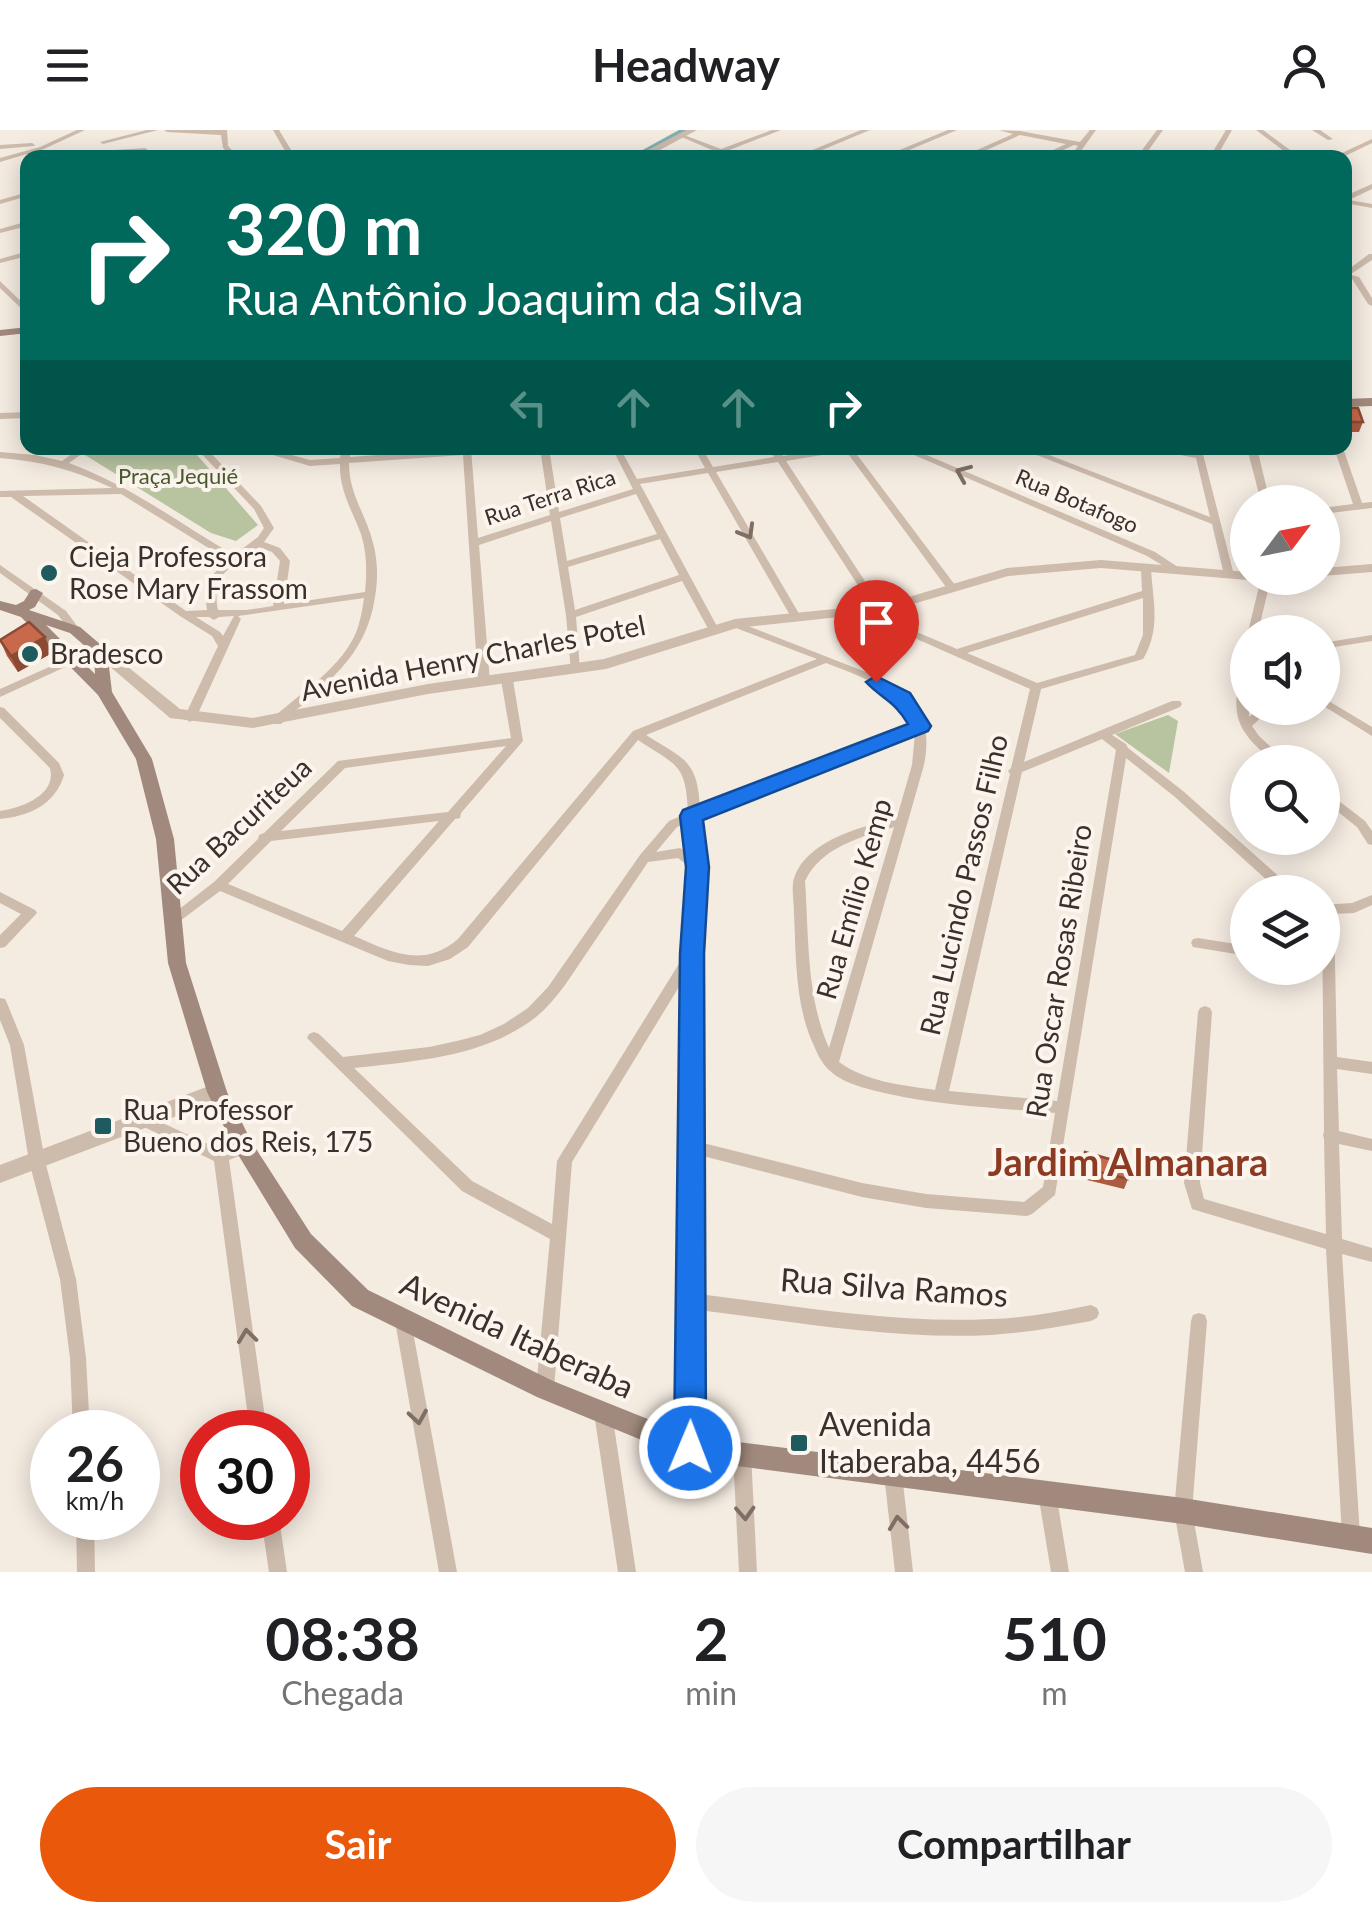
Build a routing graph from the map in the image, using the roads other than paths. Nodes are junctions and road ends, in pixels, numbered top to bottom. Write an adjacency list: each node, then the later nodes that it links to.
1 (85, 130): 16 (street); 18 (street)
2 (155, 130): 16 (street)
3 (167, 130): 12 (street)
4 (694, 130): 14 (street)
5 (778, 130): 25 (street)
6 (867, 130): 26 (street)
7 (954, 130): 27 (street)
8 (1002, 130): 13 (street)
9 (1093, 130): 17 (street)
10 (1259, 130): 31 (street)
11 (1315, 130): 15 (street)
12 (224, 131)
13 (1023, 132): 17 (street); 28 (street)
14 (680, 133): 22 (street); 23 (street); 24 (street)
15 (1330, 139)
16 (103, 142): 21 (street)
17 (1076, 143): 29 (street); 30 (street)
18 (50, 146): 19 (street); 20 (street)
19 (0, 148)
20 (36, 150)
21 (110, 150)
22 (641, 150)
23 (653, 150)
24 (719, 150)
25 (724, 150)
26 (816, 150)
27 (903, 150)
28 (981, 150)
29 (1057, 150)
30 (1074, 150)
31 (1287, 150)
32 (1372, 256): 33 (street)
33 (1352, 273)
34 (1352, 281): 37 (street)
35 (0, 283): 36 (street)
36 (20, 304)
37 (1372, 304)
38 (0, 455): 57 (street)
39 (75, 455): 57 (street)
40 (208, 455): 71 (street)
41 (277, 455): 42 (street)
42 (339, 455)
43 (345, 455): 84 (street)
44 (467, 455): 70 (street)
45 (545, 455): 67 (street)
46 (620, 455): 60 (street)
47 (702, 455): 58 (street)
48 (778, 455): 56 (street)
49 (800, 455): 56 (street, Rua Terra Rica)
50 (853, 455): 81 (street)
51 (919, 455): 77 (street, Rua Botafogo, one-way to 51)
52 (1042, 455): 68 (street)
53 (1195, 455): 68 (street)
54 (1254, 455): 59 (street)
55 (1341, 455): 65 (street)
56 (780, 458): 58 (street, Rua Terra Rica); 88 (street)
57 (66, 461): 61 (street)
58 (711, 470): 60 (street, Rua Terra Rica); 93 (street, one-way to 93)
59 (1262, 485)
60 (637, 486): 67 (street, Rua Terra Rica); 69 (street)
61 (120, 491): 63 (street); 72 (street)
62 (0, 494): 63 (street)
63 (14, 494): 90 (street)
64 (1372, 505): 65 (street)
65 (1359, 506): 66 (street)
66 (1340, 509)
67 (554, 518): 70 (street, Rua Terra Rica); 73 (street)
68 (1212, 520): 80 (street)
69 (664, 535): 73 (street); 79 (street)
70 (474, 542): 108 (street)
71 (257, 543): 72 (street); 86 (street)
72 (232, 558): 89 (street)
73 (562, 566): 92 (street)
74 (0, 568): 82 (street)
75 (1146, 568): 77 (street, Avenida Henry Charles Potel); 81 (street, Avenida Henry Charles Potel); 83 (street)
76 (1372, 568): 78 (street)
77 (1179, 571): 80 (street, Avenida Henry Charles Potel)
78 (1340, 571)
79 (686, 576): 92 (street); 96 (street)
80 (1229, 576)
81 (953, 589): 88 (street, Avenida Henry Charles Potel)
82 (36, 593): 85 (street); 87 (main road)
83 (1147, 593): 103 (street); 109 (street)
84 (370, 594): 86 (street); 116 (street)
85 (51, 605): 87 (main road); 95 (street)
86 (278, 608): 91 (street)
87 (14, 611): 95 (main road, Avenida Itaberaba); 104 (main road, Avenida Itaberaba)
88 (871, 611): 93 (street, Avenida Henry Charles Potel); 103 (street)
89 (212, 612): 90 (street); 91 (street); 97 (street)
90 (184, 614): 97 (street)
91 (242, 616): 97 (street); 101 (street)
92 (571, 616): 106 (street)
93 (796, 618): 94 (street, Avenida Henry Charles Potel)
94 (735, 624): 96 (street, Avenida Henry Charles Potel); 105 (street)
95 (75, 630): 104 (main road, Avenida Itaberaba)
96 (714, 630): 106 (street, Avenida Henry Charles Potel)
97 (216, 634): 101 (street)
98 (1372, 638): 99 (street)
99 (1356, 641): 100 (street); 102 (street)
100 (1340, 643)
101 (224, 646): 115 (street)
102 (1372, 649)
103 (960, 652): 109 (street)
104 (91, 658): 110 (main road); 110 (main road, Avenida Itaberaba); 111 (street); 115 (street, Avenida Henry Charles Potel)
105 (822, 660): 117 (street); 120 (street)
106 (574, 670): 107 (street, Avenida Henry Charles Potel)
107 (507, 680): 108 (street, Avenida Henry Charles Potel); 122 (street)
108 (484, 682): 116 (street, Avenida Henry Charles Potel)
109 (1036, 686): 125 (street, Rua Lucindo Passos Filho)
110 (104, 692): 142 (main road, Avenida Itaberaba)
111 (0, 693)
112 (1176, 704): 121 (street)
113 (0, 711): 127 (street)
114 (1340, 712): 119 (street)
115 (190, 718): 116 (street, Avenida Henry Charles Potel)
116 (276, 722)
117 (920, 726): 130 (street); 131 (street, Rua Emílio Kemp)
118 (1245, 726): 123 (street)
119 (1372, 732)
120 (637, 734): 130 (street); 143 (street)
121 (1104, 735): 124 (street); 125 (street)
122 (517, 741): 128 (street); 133 (street, Rua Bacuriteua)
123 (1259, 745)
124 (1122, 747): 137 (street); 160 (street, Rua Oscar Rosas Ribeiro)
125 (1014, 771): 159 (street, Rua Lucindo Passos Filho)
126 (1340, 807): 134 (street)
127 (19, 813): 129 (street); 132 (street)
128 (456, 815): 133 (street); 143 (street)
129 (0, 816)
130 (691, 816): 135 (street); 136 (street)
131 (903, 819): 156 (street, Rua Emílio Kemp); 156 (street)
132 (0, 828)
133 (262, 838): 138 (street, Rua Bacuriteua)
134 (1372, 841)
135 (644, 858): 136 (street); 155 (street)
136 (698, 867): 147 (street)
137 (1269, 875)
138 (219, 884): 142 (street, Rua Bacuriteua); 143 (street)
139 (0, 897): 144 (street)
140 (1372, 900): 141 (street)
141 (1340, 907)
142 (171, 922): 158 (main road, Avenida Itaberaba)
143 (344, 938)
144 (0, 943)
145 (1198, 943): 146 (street)
146 (1230, 948)
147 (692, 954): 165 (street); 169 (street)
148 (1326, 985): 154 (street)
149 (0, 1002): 152 (street)
150 (1205, 1012): 170 (street)
151 (314, 1038): 155 (street)
152 (17, 1046): 153 (street); 167 (street)
153 (0, 1051)
154 (1330, 1062): 157 (street); 162 (street)
155 (343, 1063): 169 (street)
156 (830, 1064): 159 (street)
157 (1372, 1068)
158 (217, 1092): 161 (street); 164 (main road, Avenida Itaberaba)
159 (941, 1095): 160 (street)
160 (1061, 1108): 165 (street, Rua Oscar Rosas Ribeiro)
161 (143, 1120): 166 (street); 167 (street)
162 (1330, 1135): 163 (street); 170 (street)
163 (1372, 1145)
164 (244, 1147): 166 (street); 174 (main road, Avenida Itaberaba)
165 (691, 1147): 172 (street)
166 (221, 1157): 178 (street, one-way to 166)
167 (37, 1160): 168 (street); 177 (street)
168 (0, 1174)
169 (556, 1234): 176 (street)
170 (1334, 1245): 171 (street); 185 (street)
171 (1372, 1256)
172 (692, 1301): 173 (street, Rua Silva Ramos); 180 (street)
173 (1091, 1313)
174 (404, 1321): 176 (main road, Avenida Itaberaba); 190 (street, one-way to 190)
175 (1198, 1321): 184 (street)
176 (545, 1389): 179 (main road, Avenida Itaberaba)
177 (81, 1410)
178 (256, 1410)
179 (604, 1413): 180 (main road, Avenida Itaberaba); 191 (street)
180 (690, 1448): 181 (main road, Avenida Itaberaba)
181 (742, 1454): 182 (main road, Avenida Itaberaba); 192 (street, one-way to 192)
182 (892, 1474): 183 (main road, Avenida Itaberaba); 193 (street, one-way to 182)
183 (1047, 1493): 184 (main road, Avenida Itaberaba); 194 (street)
184 (1183, 1511): 185 (main road, Avenida Itaberaba); 195 (street)
185 (1362, 1539)
186 (85, 1540): 188 (street)
187 (273, 1540): 189 (street)
188 (86, 1572)
189 (278, 1572)
190 (448, 1572)
191 (628, 1572)
192 (748, 1572)
193 (904, 1572)
194 (1060, 1572)
195 (1194, 1572)

